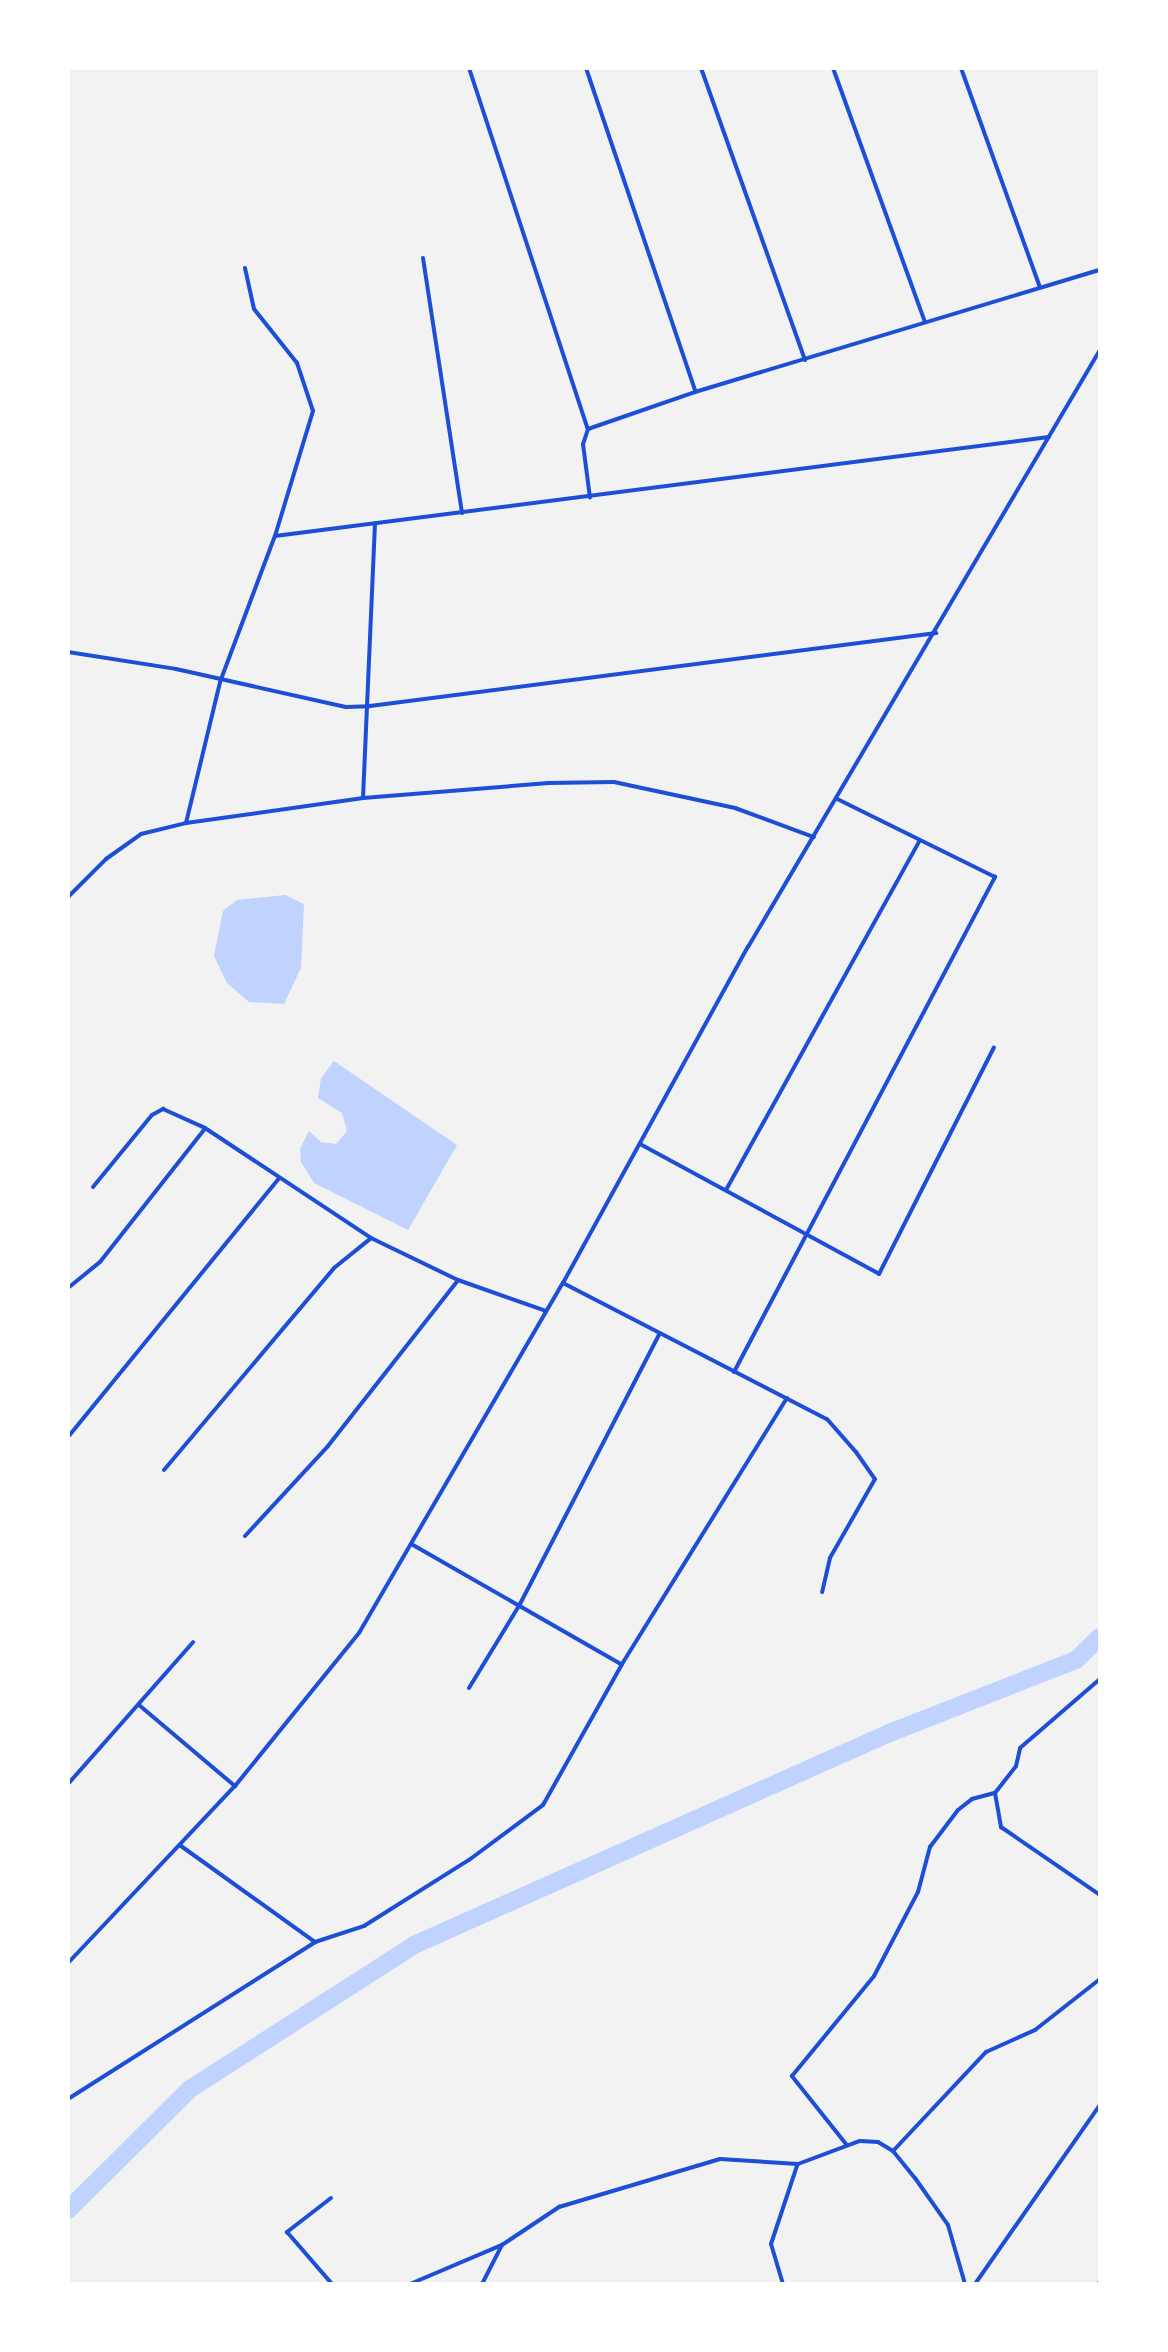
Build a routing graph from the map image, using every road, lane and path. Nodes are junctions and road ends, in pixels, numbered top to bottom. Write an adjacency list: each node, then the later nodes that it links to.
1 (469, 68): 14 (street)
2 (586, 68): 13 (street)
3 (701, 68): 12 (street)
4 (833, 68): 10 (street)
5 (962, 68): 9 (street)
6 (423, 258): 17 (street)
7 (245, 268): 19 (street)
8 (1100, 270): 9 (street)
9 (1040, 286): 10 (street)
10 (926, 324): 12 (street)
11 (1100, 350): 15 (street)
12 (805, 360): 13 (street)
13 (695, 392): 14 (street)
14 (588, 429): 16 (street)
15 (1049, 437): 16 (street); 20 (street)
16 (590, 498): 17 (street)
17 (462, 513): 18 (street)
18 (375, 524): 19 (street); 23 (street)
19 (275, 536): 22 (street)
20 (936, 633): 23 (street); 25 (street)
21 (68, 652): 22 (street)
22 (220, 682): 23 (street); 26 (street)
23 (370, 706): 24 (street)
24 (363, 798): 26 (street); 27 (street)
25 (836, 798): 27 (street); 28 (street)
26 (186, 823): 29 (street)
27 (814, 836): 32 (street)
28 (919, 842): 35 (street); 37 (street)
29 (68, 897)
30 (994, 1047): 37 (street)
31 (205, 1128): 33 (street); 34 (street); 40 (street)
32 (640, 1144): 35 (street); 39 (street)
33 (279, 1178): 36 (street); 45 (street)
34 (93, 1186)
35 (726, 1190): 37 (street)
36 (371, 1238): 38 (street); 46 (street)
37 (808, 1238): 43 (street)
38 (458, 1280): 41 (street); 47 (street)
39 (563, 1283): 41 (street); 42 (street)
40 (68, 1288)
41 (546, 1312): 48 (street)
42 (660, 1334): 43 (street); 50 (street)
43 (734, 1372): 44 (street)
44 (787, 1398): 49 (street); 52 (street)
45 (68, 1437)
46 (164, 1470)
47 (245, 1536)
48 (412, 1545): 50 (street); 57 (street)
49 (822, 1592)
50 (520, 1604): 52 (street); 54 (street)
51 (193, 1642): 55 (street)
52 (622, 1664): 61 (street)
53 (1100, 1680): 58 (street)
54 (469, 1688)
55 (139, 1704): 56 (street); 57 (street)
56 (68, 1784)
57 (234, 1786): 59 (street)
58 (995, 1792): 60 (street); 66 (street)
59 (181, 1846): 61 (street); 62 (street)
60 (1100, 1894)
61 (315, 1942): 64 (street)
62 (68, 1963)
63 (1100, 1979): 67 (street)
64 (68, 2100)
65 (1100, 2105): 76 (street)
66 (846, 2144): 67 (street); 68 (street)
67 (894, 2151): 75 (street)
68 (798, 2164): 70 (street); 74 (street)
69 (331, 2198): 71 (street)
70 (502, 2245): 72 (street); 73 (street)
71 (332, 2284)
72 (410, 2284)
73 (482, 2284)
74 (783, 2284)
75 (966, 2284)
76 (975, 2284)

